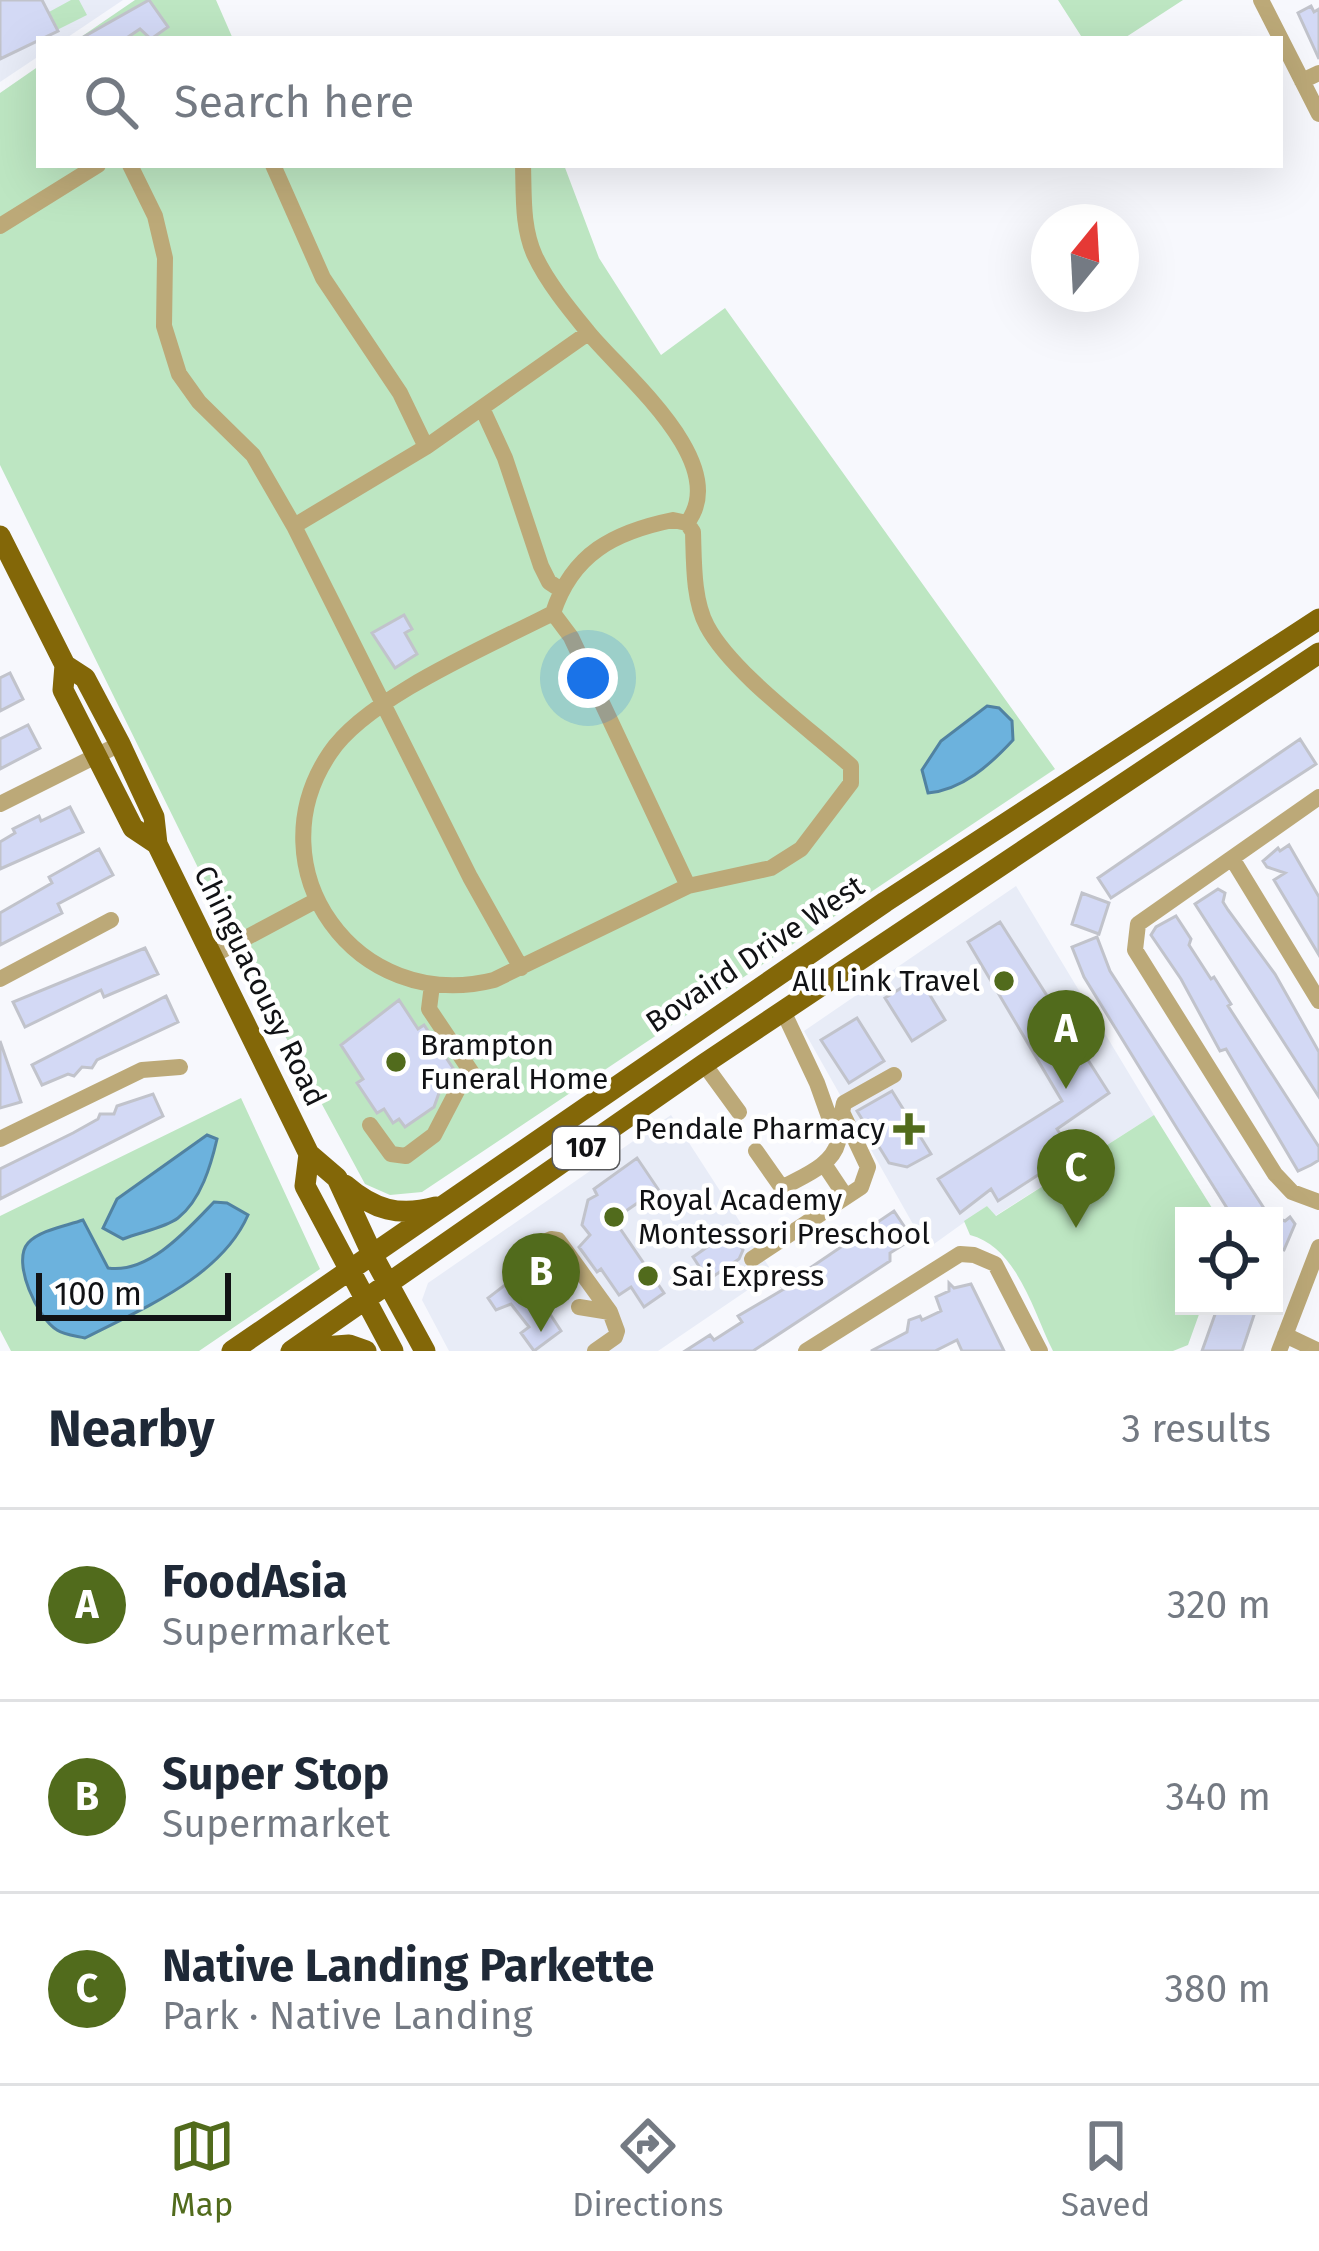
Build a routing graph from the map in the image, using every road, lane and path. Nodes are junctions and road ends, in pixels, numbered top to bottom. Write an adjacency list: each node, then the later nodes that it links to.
1 (1262, 0): 2 (street)
2 (1311, 77): 3 (street)
3 (1319, 114)
4 (93, 168): 8 (street)
5 (131, 168): 13 (street)
6 (273, 168): 11 (street)
7 (523, 168): 9 (street)
8 (0, 226)
9 (588, 333): 10 (street); 12 (street)
10 (482, 408): 11 (street); 15 (street)
11 (426, 447): 13 (street)
12 (687, 524): 15 (street); 27 (street)
13 (295, 526): 20 (street)
14 (0, 536): 19 (main road, Chinguacousy Road)
15 (561, 590): 16 (street)
16 (553, 613): 20 (street); 27 (street)
17 (1319, 619): 36 (main road, Bovaird Drive West / 107)
18 (1319, 653): 35 (main road, Bovaird Drive West / 107)
19 (65, 665): 21 (main road, Chinguacousy Road); 22 (main road, Chinguacousy Road)
20 (384, 703): 28 (street); 31 (street)
21 (120, 744): 22 (street); 25 (main road, Chinguacousy Road)
22 (97, 756): 24 (street); 25 (main road, Chinguacousy Road)
23 (1319, 797): 26 (street)
24 (0, 804)
25 (157, 844): 30 (main road, Chinguacousy Road)
26 (1233, 860): 34 (street); 49 (street)
27 (688, 886): 31 (street)
28 (317, 900): 30 (street); 33 (street)
29 (112, 920): 32 (street)
30 (212, 956): 44 (main road, Chinguacousy Road)
31 (521, 968): 33 (street)
32 (0, 979)
33 (432, 986): 41 (street)
34 (1319, 1001)
35 (783, 1011): 37 (main road, Bovaird Drive West / 107); 45 (street)
36 (684, 1038): 37 (main road); 48 (main road, Bovaird Drive West / 107)
37 (704, 1064): 40 (street); 55 (main road, Bovaird Drive West / 107)
38 (180, 1067): 42 (street)
39 (894, 1075): 47 (street)
40 (739, 1112)
41 (370, 1124)
42 (0, 1139)
43 (756, 1151): 45 (street)
44 (309, 1154): 46 (main road, Chinguacousy Road); 54 (main road, Chinguacousy Road)
45 (824, 1164): 47 (street)
46 (337, 1178): 48 (main road); 52 (main road, Chinguacousy Road)
47 (846, 1197): 53 (street)
48 (454, 1202): 52 (main road, Bovaird Drive West / 107)
49 (1319, 1202)
50 (1319, 1247): 59 (street)
51 (525, 1250): 58 (street)
52 (373, 1256): 54 (main road, Bovaird Drive West / 107); 55 (main road, Chinguacousy Road)
53 (752, 1259)
54 (352, 1271): 56 (main road, Chinguacousy Road); 61 (main road, Bovaird Drive West / 107)
55 (389, 1284): 56 (main road, Bovaird Drive West / 107); 64 (main road, Chinguacousy Road)
56 (366, 1299): 60 (main road, Bovaird Drive West / 107); 63 (main road, Chinguacousy Road)
57 (579, 1306): 58 (street)
58 (610, 1312): 65 (street)
59 (1282, 1343): 68 (street)
60 (293, 1350): 62 (main road)
61 (232, 1351)
62 (366, 1351)
63 (393, 1351)
64 (425, 1351)
65 (595, 1351)
66 (806, 1351): 67 (street)
67 (1040, 1351)
68 (1318, 1351)

